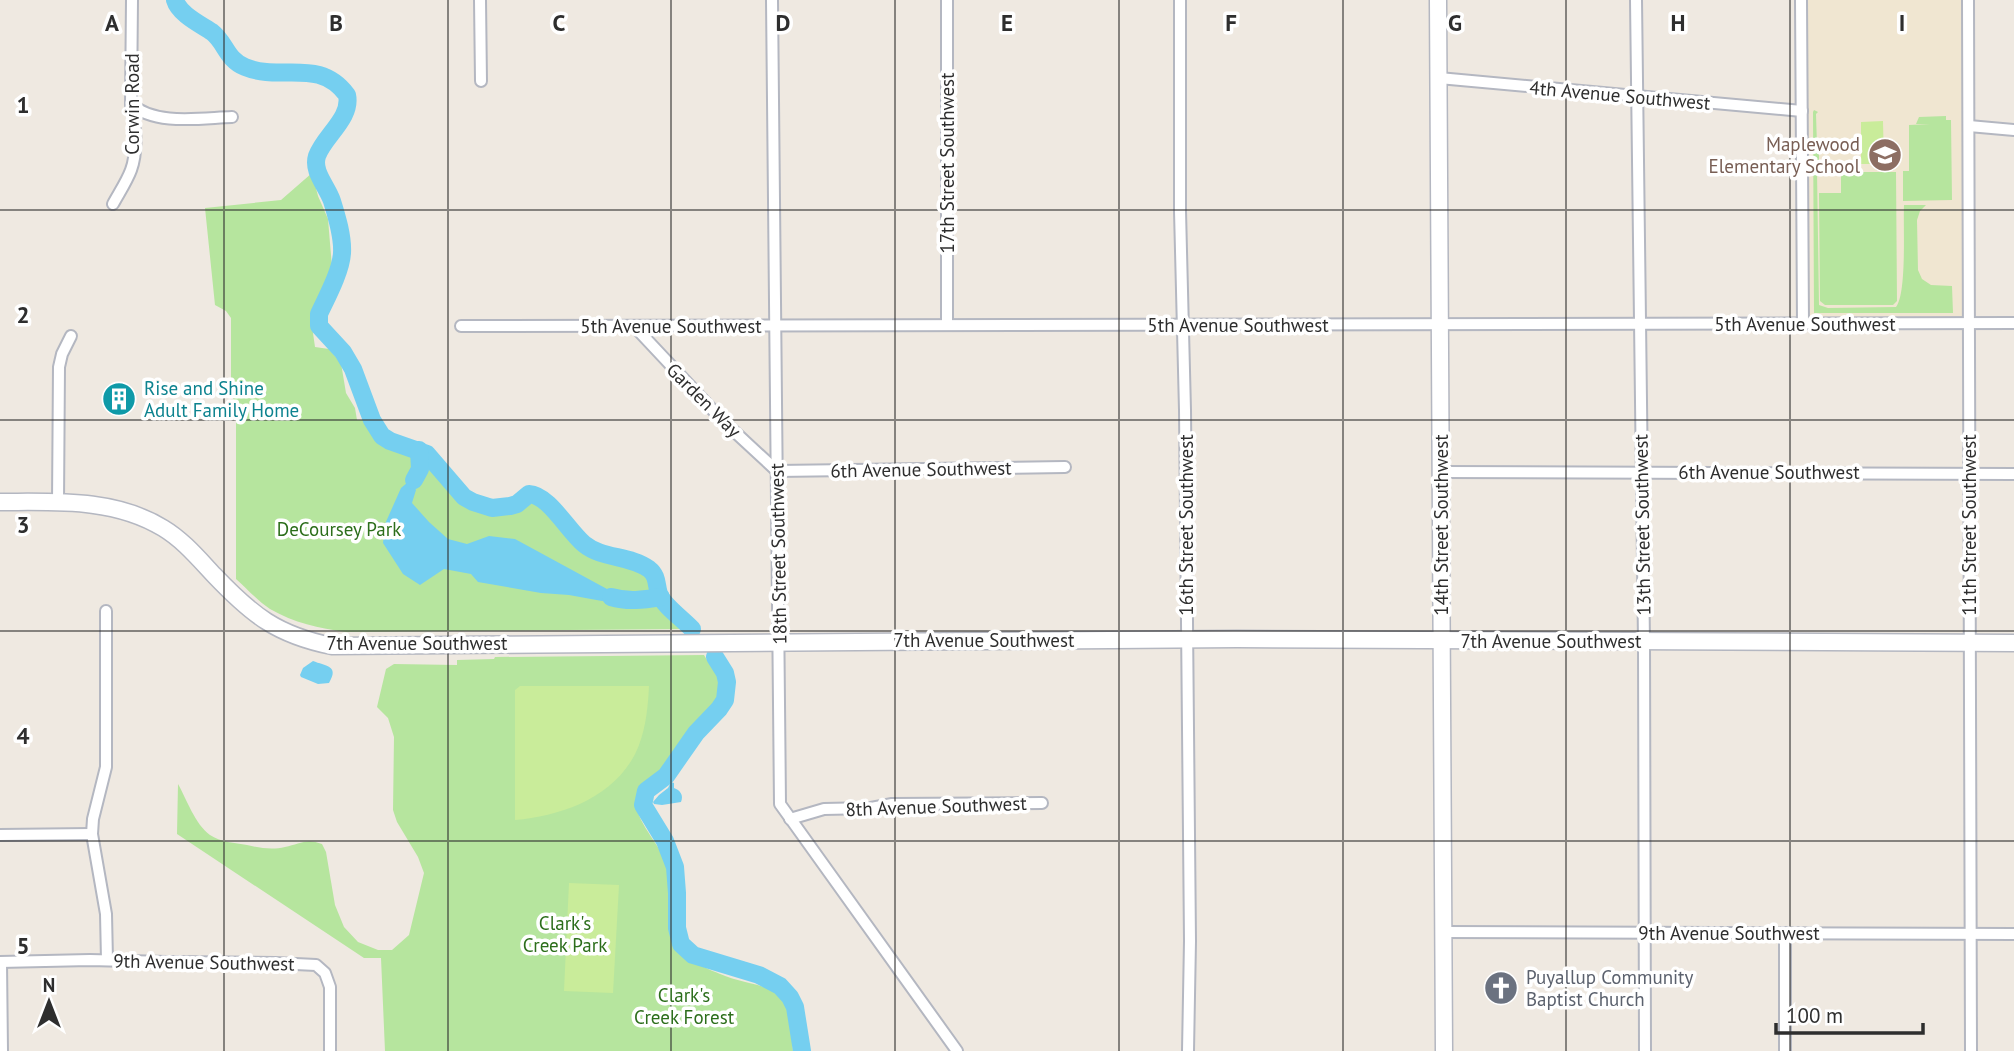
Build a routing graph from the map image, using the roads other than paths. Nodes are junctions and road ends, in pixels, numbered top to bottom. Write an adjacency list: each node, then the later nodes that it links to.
1 (132, 0): 13 (street, Corwin Road)
2 (480, 0): 11 (street)
3 (772, 0): 24 (street, 18th Street Southwest)
4 (947, 0): 25 (street, 17th Street Southwest)
5 (1180, 0): 26 (street, 16th Street Southwest)
6 (1438, 0): 10 (street, 14th Street Southwest)
7 (1636, 0): 12 (street, 13th Street Southwest)
8 (1801, 0): 14 (street)
9 (1968, 0): 16 (street, 11th Street Southwest)
10 (1439, 78): 12 (street, 4th Avenue Southwest); 21 (street, 14th Street Southwest)
11 (481, 81)
12 (1638, 96): 14 (street, 4th Avenue Southwest); 22 (street, 13th Street Southwest)
13 (131, 104): 15 (street); 18 (street, Corwin Road)
14 (1801, 111): 23 (street)
15 (232, 117)
16 (1969, 126): 17 (street); 19 (street, 11th Street Southwest)
17 (2014, 130)
18 (113, 204)
19 (1970, 323): 20 (street, 5th Avenue Southwest); 23 (street, 5th Avenue Southwest); 34 (street, 11th Street Southwest)
20 (2014, 323)
21 (1440, 324): 22 (street, 5th Avenue Southwest); 26 (street, 5th Avenue Southwest); 32 (street, 14th Street Southwest)
22 (1640, 324): 23 (street, 5th Avenue Southwest); 33 (street, 13th Street Southwest)
23 (1802, 324)
24 (775, 325): 25 (street, 5th Avenue Southwest); 28 (street, 5th Avenue Southwest); 31 (street, 18th Street Southwest)
25 (947, 325): 26 (street, 5th Avenue Southwest)
26 (1183, 325): 39 (street, 16th Street Southwest)
27 (461, 326): 28 (street, 5th Avenue Southwest)
28 (634, 326): 31 (street, Garden Way)
29 (71, 336): 37 (street)
30 (1065, 467): 31 (street, 6th Avenue Southwest)
31 (777, 471): 41 (street, 18th Street Southwest)
32 (1441, 472): 33 (street, 6th Avenue Southwest); 40 (street, 14th Street Southwest)
33 (1641, 472): 34 (street, 6th Avenue Southwest); 42 (street, 13th Street Southwest)
34 (1969, 474): 35 (street, 6th Avenue Southwest); 43 (street, 11th Street Southwest)
35 (2014, 474)
36 (0, 502): 37 (street, 7th Avenue Southwest)
37 (58, 502): 41 (street, 7th Avenue Southwest)
38 (106, 611): 47 (street)
39 (1187, 640): 40 (street, 7th Avenue Southwest); 41 (street, 7th Avenue Southwest); 59 (street, 16th Street Southwest)
40 (1442, 640): 42 (street, 7th Avenue Southwest); 49 (street, 14th Street Southwest)
41 (779, 641): 46 (street, 18th Street Southwest)
42 (1644, 642): 43 (street, 7th Avenue Southwest); 50 (street, 13th Street Southwest)
43 (1969, 643): 44 (street, 7th Avenue Southwest); 52 (street, 11th Street Southwest)
44 (2014, 643)
45 (1042, 803): 46 (street, 8th Avenue Southwest)
46 (790, 819): 58 (street, 18th Street Southwest)
47 (92, 834): 48 (street); 54 (street)
48 (0, 835)
49 (1443, 932): 50 (street, 9th Avenue Southwest); 60 (street, 14th Street Southwest)
50 (1646, 932): 51 (street, 9th Avenue Southwest); 61 (street, 13th Street Southwest)
51 (1785, 933): 52 (street, 9th Avenue Southwest); 62 (street)
52 (1971, 934): 53 (street, 9th Avenue Southwest); 63 (street, 11th Street Southwest)
53 (2014, 934)
54 (107, 960): 55 (street, 9th Avenue Southwest); 57 (street, 9th Avenue Southwest)
55 (1, 962): 56 (street)
56 (2, 1051)
57 (330, 1051)
58 (957, 1051)
59 (1188, 1051)
60 (1444, 1051)
61 (1645, 1051)
62 (1785, 1051)
63 (1971, 1051)

